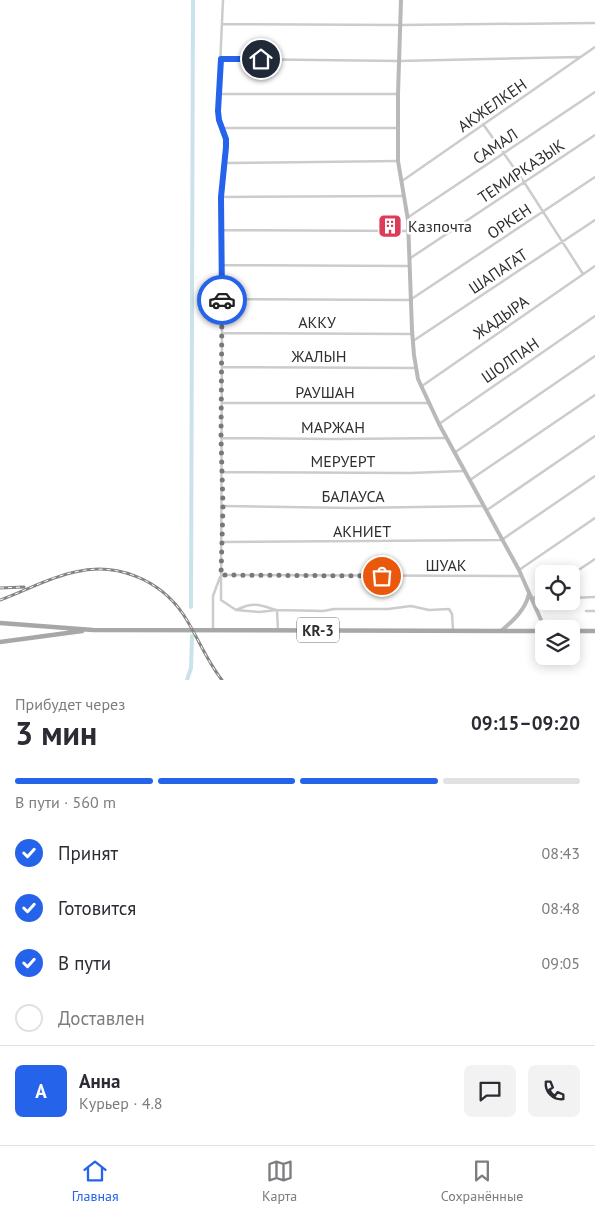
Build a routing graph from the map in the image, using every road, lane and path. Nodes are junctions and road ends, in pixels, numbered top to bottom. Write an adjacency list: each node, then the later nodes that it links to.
1 (223, 0): 4 (street)
2 (401, 0): 5 (street)
3 (595, 23): 5 (street)
4 (223, 24): 5 (street); 8 (street)
5 (400, 25): 9 (street)
6 (595, 47): 7 (street, АКЖЕЛКЕН)
7 (579, 58): 9 (street); 13 (street, АКЖЕЛКЕН)
8 (221, 59): 9 (street); 11 (street)
9 (399, 60): 12 (street)
10 (595, 92): 17 (street, САМАЛ)
11 (219, 94): 12 (street); 14 (street)
12 (398, 94): 15 (street)
13 (483, 124): 17 (street); 21 (street, АКЖЕЛКЕН)
14 (224, 128): 15 (street); 18 (street)
15 (397, 128): 19 (street)
16 (595, 134): 22 (street, ТЕМИРКАЗЫК)
17 (503, 154): 22 (street); 26 (street, САМАЛ)
18 (224, 162): 19 (street); 24 (street)
19 (398, 162): 21 (street)
20 (595, 177): 25 (street, ОРКЕН)
21 (402, 181): 23 (street)
22 (524, 182): 25 (street); 31 (street, ТЕМИРКАЗЫК)
23 (404, 196): 24 (street); 26 (street)
24 (221, 197): 28 (street)
25 (542, 213): 30 (street); 37 (street, ОРКЕН)
26 (407, 218): 29 (street)
27 (595, 220): 30 (street, ШАПАГАТ)
28 (220, 230): 29 (street); 32 (street)
29 (408, 231): 31 (street)
30 (562, 242): 35 (street); 41 (street, ШАПАГАТ)
31 (409, 259): 33 (street)
32 (221, 265): 33 (street); 36 (street)
33 (409, 266): 37 (street)
34 (595, 266): 35 (street, ЖАДЫРА)
35 (584, 274): 45 (street, ЖАДЫРА)
36 (222, 299): 37 (street); 39 (street)
37 (410, 300): 40 (street)
38 (595, 316): 49 (street, ШОЛПАН)
39 (222, 334): 40 (street, АККУ); 43 (street)
40 (412, 334): 41 (street)
41 (413, 342): 44 (street)
42 (595, 356): 53 (street)
43 (222, 367): 44 (street, ЖАЛЫН); 47 (street)
44 (415, 368): 45 (street)
45 (421, 387): 48 (street)
46 (595, 395): 57 (street)
47 (222, 403): 48 (street, РАУШАН); 51 (street)
48 (428, 404): 49 (street)
49 (439, 424): 52 (street)
50 (595, 436): 60 (street)
51 (221, 438): 52 (street, МАРЖАН); 55 (street)
52 (446, 438): 53 (street)
53 (454, 453): 54 (street)
54 (464, 471): 55 (street, МЕРУЕРТ); 57 (street)
55 (222, 472): 58 (street)
56 (595, 476): 62 (street)
57 (470, 481): 59 (street)
58 (223, 506): 59 (street, БАЛАУСА); 63 (street)
59 (483, 506): 60 (street)
60 (486, 511): 62 (street)
61 (595, 518): 66 (street)
62 (503, 540): 63 (street, АКНИЕТ); 66 (street)
63 (222, 542): 67 (street)
64 (595, 559): 65 (street)
65 (580, 569)
66 (519, 570): 68 (street)
67 (221, 575): 68 (street, ШУАК); 75 (street); 82 (street)
68 (521, 576): 69 (street)
69 (529, 594): 73 (street); 88 (street)
70 (535, 597): 73 (street)
71 (595, 597): 72 (street)
72 (580, 598)
73 (531, 599): 74 (street); 79 (street)
74 (535, 599)
75 (236, 610): 76 (street); 76 (street)
76 (277, 610): 83 (street); 84 (street)
77 (586, 611): 78 (street)
78 (595, 611)
79 (540, 620)
80 (0, 623): 81 (main road, KR-3)
81 (93, 630): 82 (main road, KR-3); 89 (main road, KR-3)
82 (213, 630): 83 (main road, KR-3)
83 (278, 630): 84 (main road, KR-3)
84 (453, 630): 88 (main road, KR-3)
85 (535, 630): 88 (main road, KR-3)
86 (580, 631): 87 (main road)
87 (595, 631)
88 (500, 632)
89 (0, 642)

